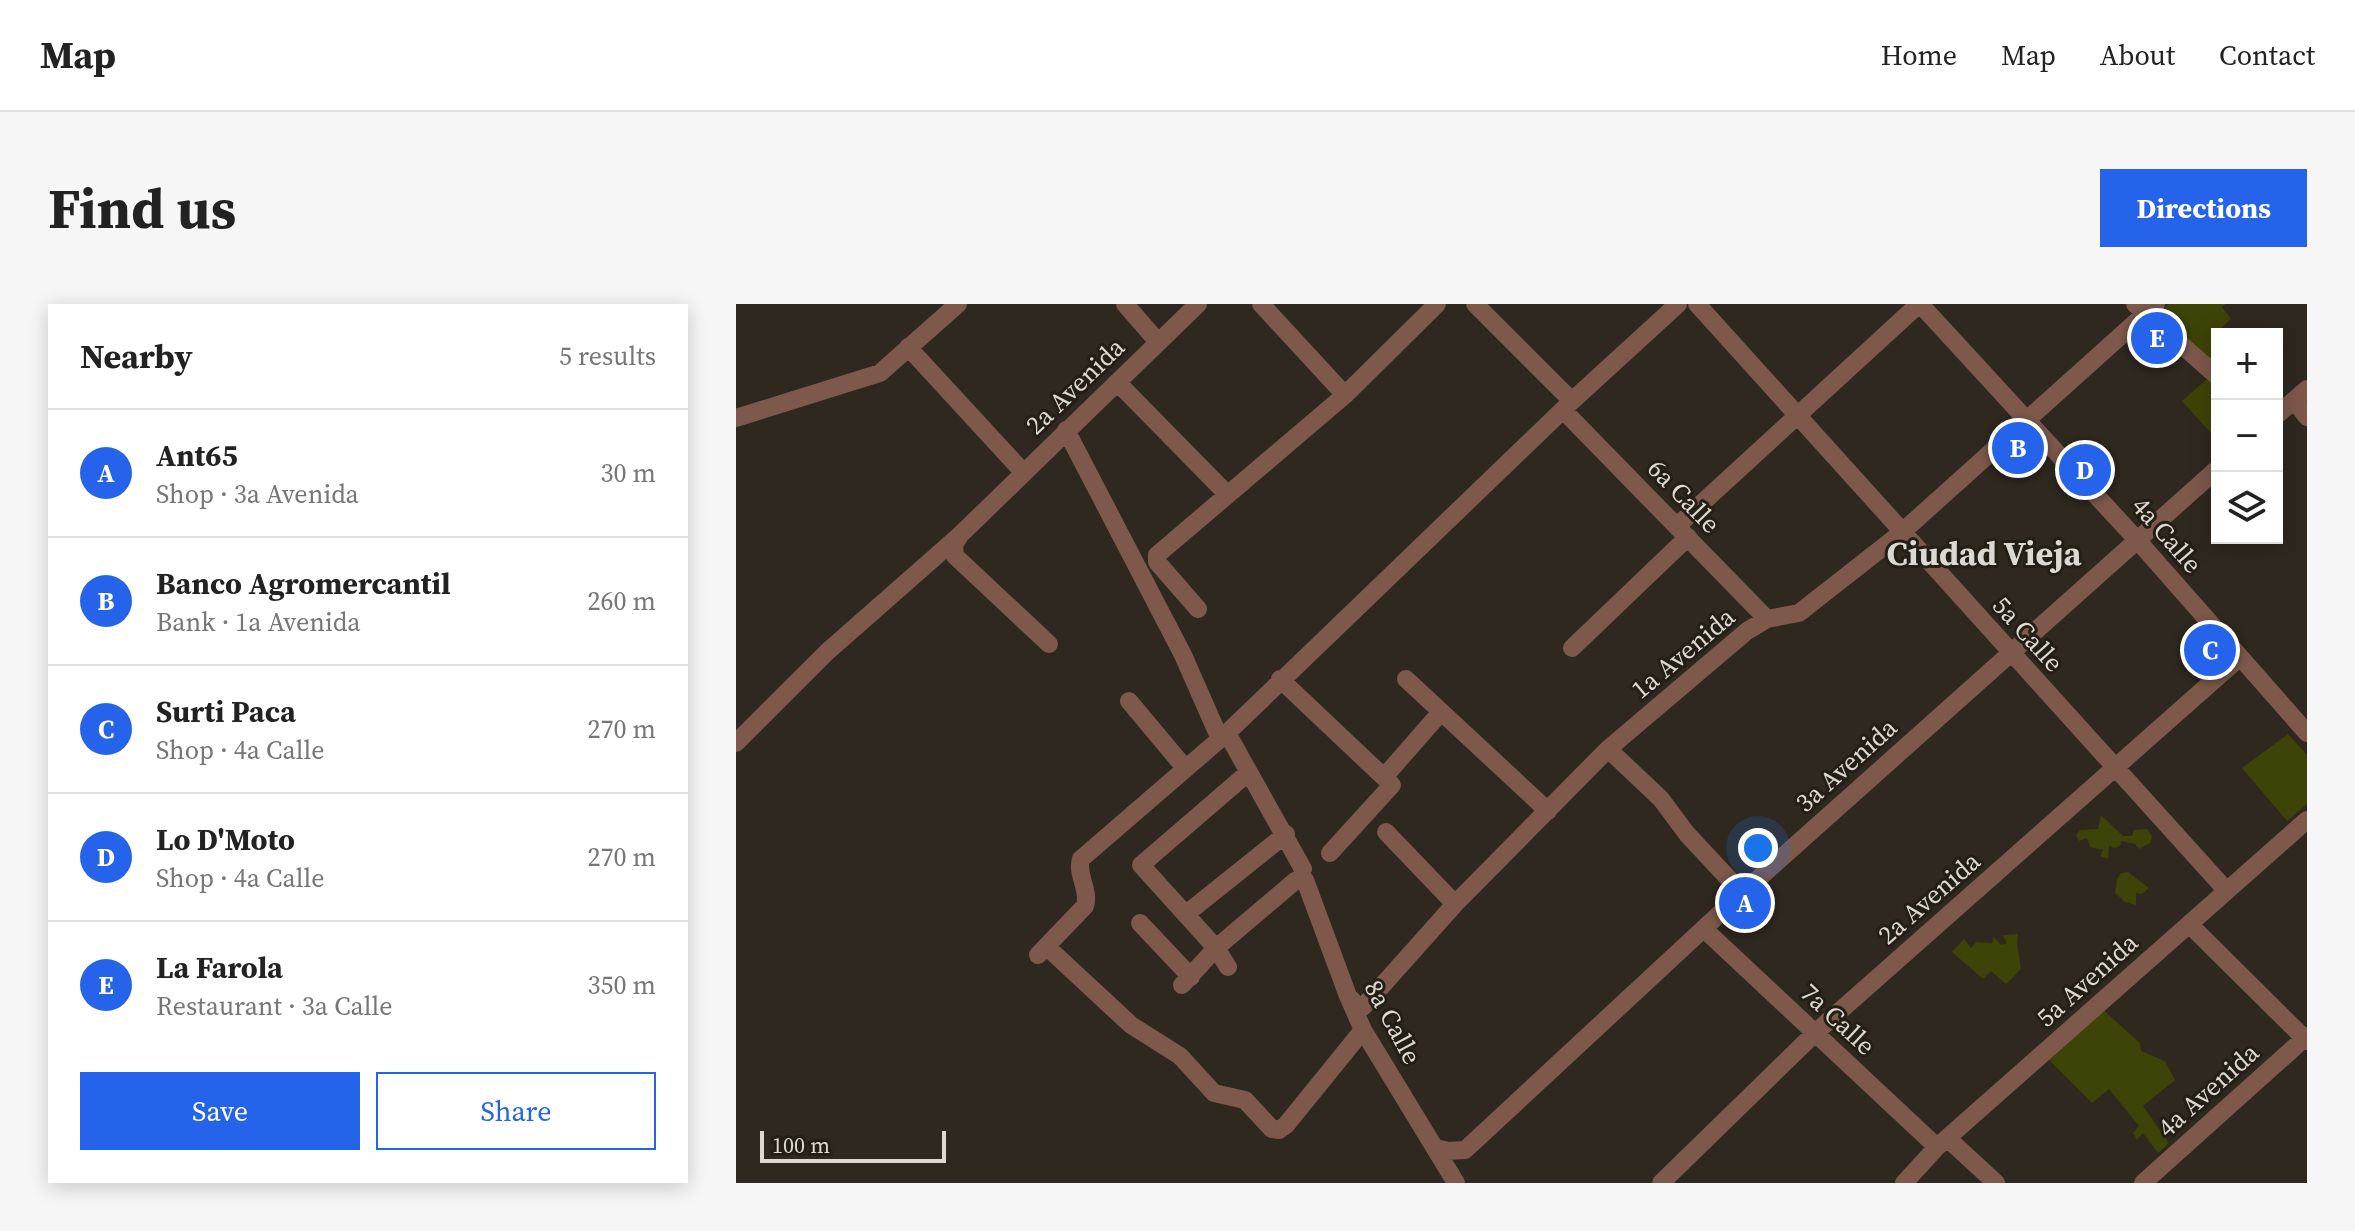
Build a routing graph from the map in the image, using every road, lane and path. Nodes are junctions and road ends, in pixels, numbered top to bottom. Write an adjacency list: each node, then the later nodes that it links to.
1 (958, 304): 12 (street)
2 (1125, 304): 11 (street)
3 (1198, 304): 11 (street, 2a Avenida)
4 (1261, 304): 16 (street)
5 (1437, 304): 16 (street)
6 (1475, 304): 17 (street, 6a Calle)
7 (1678, 304): 17 (street)
8 (1697, 304): 21 (street, 5a Calle)
9 (1920, 304): 21 (street); 22 (street, 4a Calle)
10 (2145, 307): 13 (street); 22 (street, 1a Avenida)
11 (1158, 342): 14 (street, 2a Avenida)
12 (908, 347): 20 (street); 24 (street)
13 (2211, 370)
14 (1117, 382): 23 (street, 2a Avenida); 26 (street)
15 (2300, 394): 18 (street); 19 (street)
16 (1345, 395): 26 (street)
17 (1568, 406): 27 (street, 6a Calle); 37 (street)
18 (2283, 410)
19 (2307, 417)
20 (736, 418)
21 (1797, 418): 27 (street); 28 (street, 5a Calle)
22 (2028, 420): 28 (street, 1a Avenida); 30 (street, 4a Calle)
23 (1066, 430): 24 (street, 2a Avenida); 42 (street)
24 (1023, 472): 29 (street, 2a Avenida)
25 (2214, 472): 30 (street, 3a Avenida)
26 (1227, 494): 31 (street)
27 (1683, 532): 32 (street, 6a Calle); 34 (street)
28 (1901, 533): 32 (street, 1a Avenida); 35 (street, 5a Calle)
29 (960, 535): 33 (street); 43 (street, 2a Avenida)
30 (2138, 541): 35 (street, 3a Avenida); 36 (street, 4a Calle)
31 (1198, 609)
32 (1767, 619): 44 (street, 1a Avenida)
33 (1049, 644)
34 (1572, 648)
35 (2010, 652): 46 (street, 5a Calle); 56 (street, 3a Avenida)
36 (2239, 658): 41 (street, 4a Calle); 46 (street, 2a Avenida)
37 (1280, 679): 42 (street); 47 (street)
38 (1406, 679): 40 (street)
39 (1129, 701): 45 (street)
40 (1441, 712): 47 (street); 49 (street)
41 (2307, 733)
42 (1221, 734): 45 (street); 48 (street); 51 (street, 8a Calle)
43 (736, 743)
44 (1608, 749): 49 (street, 1a Avenida); 56 (street)
45 (1185, 768): 65 (street)
46 (2116, 769): 55 (street, 5a Calle); 66 (street, 2a Avenida)
47 (1385, 776): 53 (street)
48 (1242, 778): 51 (street); 58 (street)
49 (1548, 811): 57 (street, 1a Avenida)
50 (2307, 820): 55 (street, 5a Avenida)
51 (1278, 831): 54 (street, 8a Calle); 58 (street)
52 (1386, 832): 57 (street)
53 (1330, 853)
54 (1302, 874): 62 (street); 64 (street, 8a Calle)
55 (2226, 890): 60 (street, 5a Avenida)
56 (1742, 893): 61 (street, 3a Avenida)
57 (1455, 904): 64 (street, 1a Avenida)
58 (1186, 914): 62 (street)
59 (1140, 923): 62 (street)
60 (2189, 924): 67 (street); 68 (street, 5a Avenida)
61 (1704, 929): 66 (street, 7a Calle); 69 (street, 3a Avenida)
62 (1216, 948): 63 (street)
63 (1228, 967)
64 (1348, 996): 65 (street, 8a Calle)
65 (1363, 1030): 69 (street, 8a Calle)
66 (1815, 1033): 68 (street, 7a Calle); 71 (street, 2a Avenida)
67 (2306, 1039): 74 (street, 4a Avenida)
68 (1942, 1142): 72 (street, 5a Avenida); 73 (street, 7a Calle)
69 (1436, 1148): 70 (street, 8a Calle)
70 (1456, 1183)
71 (1661, 1183)
72 (1904, 1183)
73 (1996, 1183)
74 (2143, 1183)

